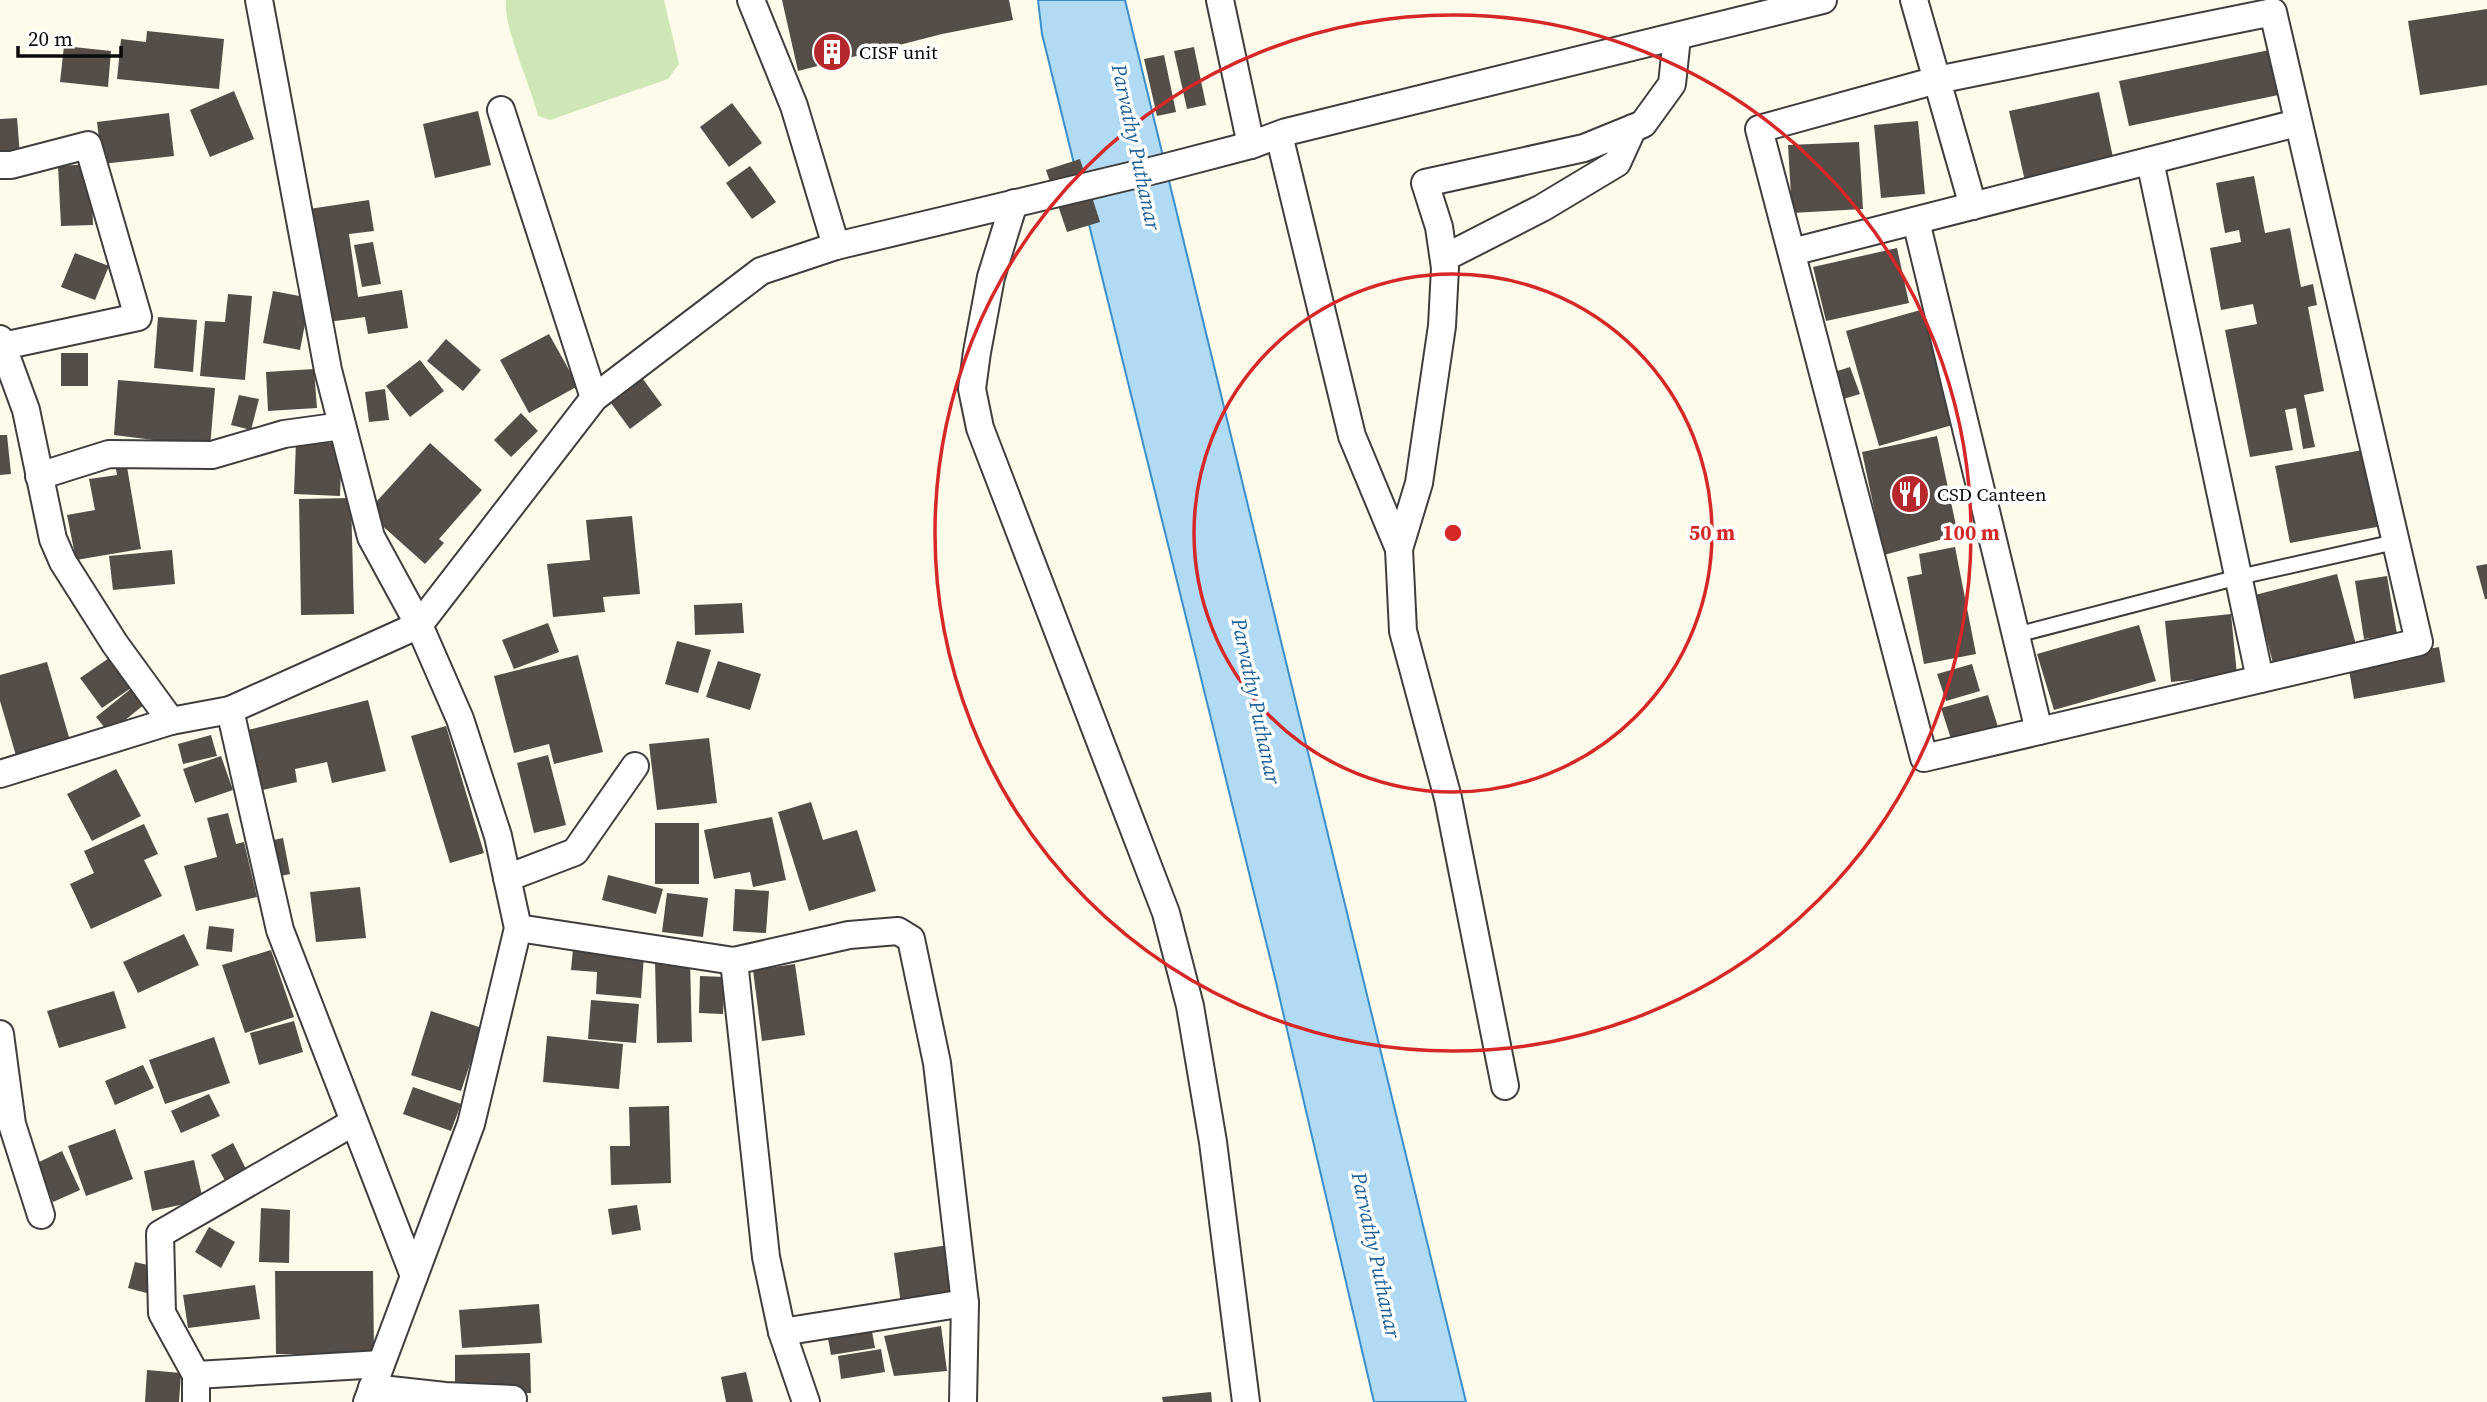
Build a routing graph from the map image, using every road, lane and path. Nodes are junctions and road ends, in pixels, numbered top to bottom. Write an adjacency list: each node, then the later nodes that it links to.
1 (259, 0): 23 (street)
2 (751, 0): 18 (street)
3 (1220, 0): 12 (street)
4 (1824, 0): 6 (street)
5 (1914, 0): 7 (street)
6 (1676, 37): 10 (street); 11 (street)
7 (1937, 80): 9 (street); 16 (street); 19 (street)
8 (501, 110): 22 (street)
9 (2297, 123): 13 (street); 25 (street)
10 (1633, 128): 20 (street); 20 (street)
11 (1279, 135): 12 (street); 26 (street)
12 (1251, 145): 15 (street)
13 (2150, 161): 16 (street); 27 (street)
14 (0, 165): 21 (street)
15 (1014, 202): 18 (street); 52 (street)
16 (1973, 206): 17 (street)
17 (1916, 221): 19 (street); 29 (street)
18 (836, 246): 22 (street)
19 (1791, 252): 33 (street)
20 (1444, 258): 26 (street)
21 (1, 342): 24 (street)
22 (594, 398): 28 (street)
23 (342, 426): 24 (street); 28 (street)
24 (40, 476): 32 (street)
25 (2395, 542): 27 (lane); 30 (street)
26 (1399, 550): 40 (street)
27 (2239, 577): 29 (lane); 30 (street)
28 (419, 625): 31 (street); 36 (street)
29 (2015, 635): 33 (street)
30 (2260, 679): 33 (street)
31 (230, 710): 32 (street); 41 (street)
32 (172, 721): 35 (street)
33 (2039, 731)
34 (635, 766): 36 (street)
35 (0, 774)
36 (508, 878): 37 (street)
37 (518, 928): 38 (street); 43 (street)
38 (734, 961): 44 (street); 45 (street)
39 (0, 1034): 42 (street)
40 (1505, 1086)
41 (354, 1122): 43 (street); 46 (street)
42 (41, 1215)
43 (414, 1276): 47 (street)
44 (965, 1303): 45 (street); 51 (street)
45 (782, 1332): 50 (street)
46 (196, 1375): 47 (street); 49 (street)
47 (373, 1385): 48 (street)
48 (513, 1399)
49 (196, 1402)
50 (806, 1402)
51 (963, 1402)
52 (1246, 1402)

